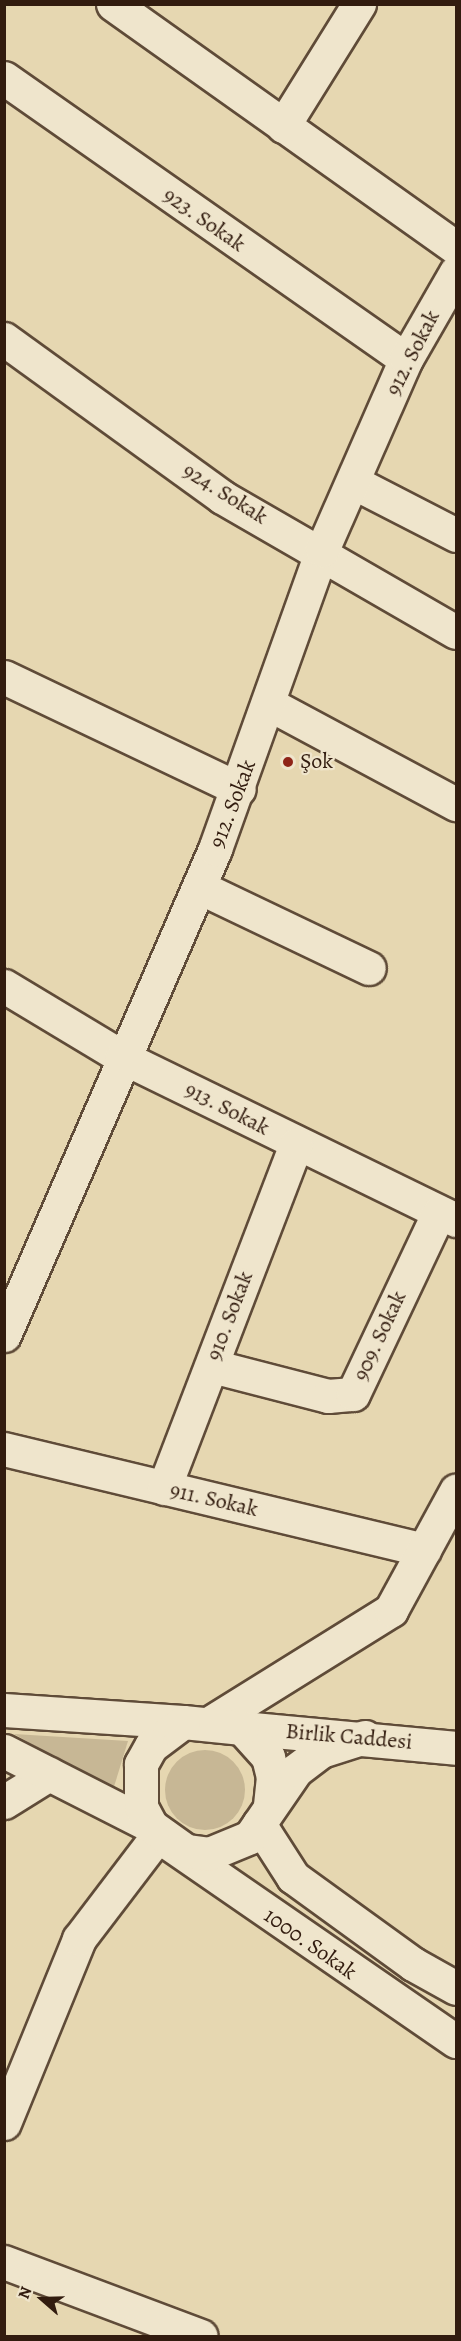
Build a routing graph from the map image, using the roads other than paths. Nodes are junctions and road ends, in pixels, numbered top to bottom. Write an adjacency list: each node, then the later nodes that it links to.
1 (113, 4): 4 (street)
2 (359, 4): 4 (street)
3 (4, 78): 8 (street, 923. Sokak)
4 (283, 126): 5 (street)
5 (456, 248)
6 (456, 272): 8 (street, 912. Sokak)
7 (4, 339): 11 (street, 924. Sokak)
8 (406, 360): 9 (street, 912. Sokak)
9 (355, 483): 10 (street); 11 (street, 912. Sokak)
10 (456, 535)
11 (322, 550): 12 (street, 924. Sokak); 14 (street, 912. Sokak)
12 (456, 632)
13 (4, 677): 15 (street)
14 (271, 705): 15 (street, 912. Sokak); 16 (street)
15 (239, 789): 17 (street, 912. Sokak)
16 (456, 804)
17 (199, 887): 18 (street); 20 (street, 912. Sokak)
18 (369, 968)
19 (4, 986): 20 (street, 913. Sokak)
20 (122, 1057): 21 (street, 913. Sokak); 23 (street, 912. Sokak)
21 (296, 1144): 22 (street, 913. Sokak); 24 (street, 910. Sokak)
22 (448, 1216): 24 (street, 909. Sokak)
23 (4, 1335)
24 (212, 1366): 26 (street, 910. Sokak)
25 (4, 1449): 26 (street, 911. Sokak)
26 (164, 1488): 28 (street, 911. Sokak)
27 (456, 1491): 28 (street)
28 (424, 1550): 30 (street)
29 (4, 1710): 30 (street, Birlik Caddesi)
30 (213, 1724): 31 (street, Birlik Caddesi); 36 (street); 37 (street)
31 (365, 1737): 32 (street, Birlik Caddesi); 36 (street)
32 (456, 1748)
33 (4, 1751): 34 (street)
34 (49, 1773): 35 (street); 37 (street)
35 (4, 1802)
36 (264, 1815): 37 (street); 38 (street)
37 (159, 1834): 39 (street, 1000. Sokak); 40 (street)
38 (456, 1988)
39 (456, 2041)
40 (4, 2123)
41 (4, 2262): 42 (street)
42 (186, 2334)

